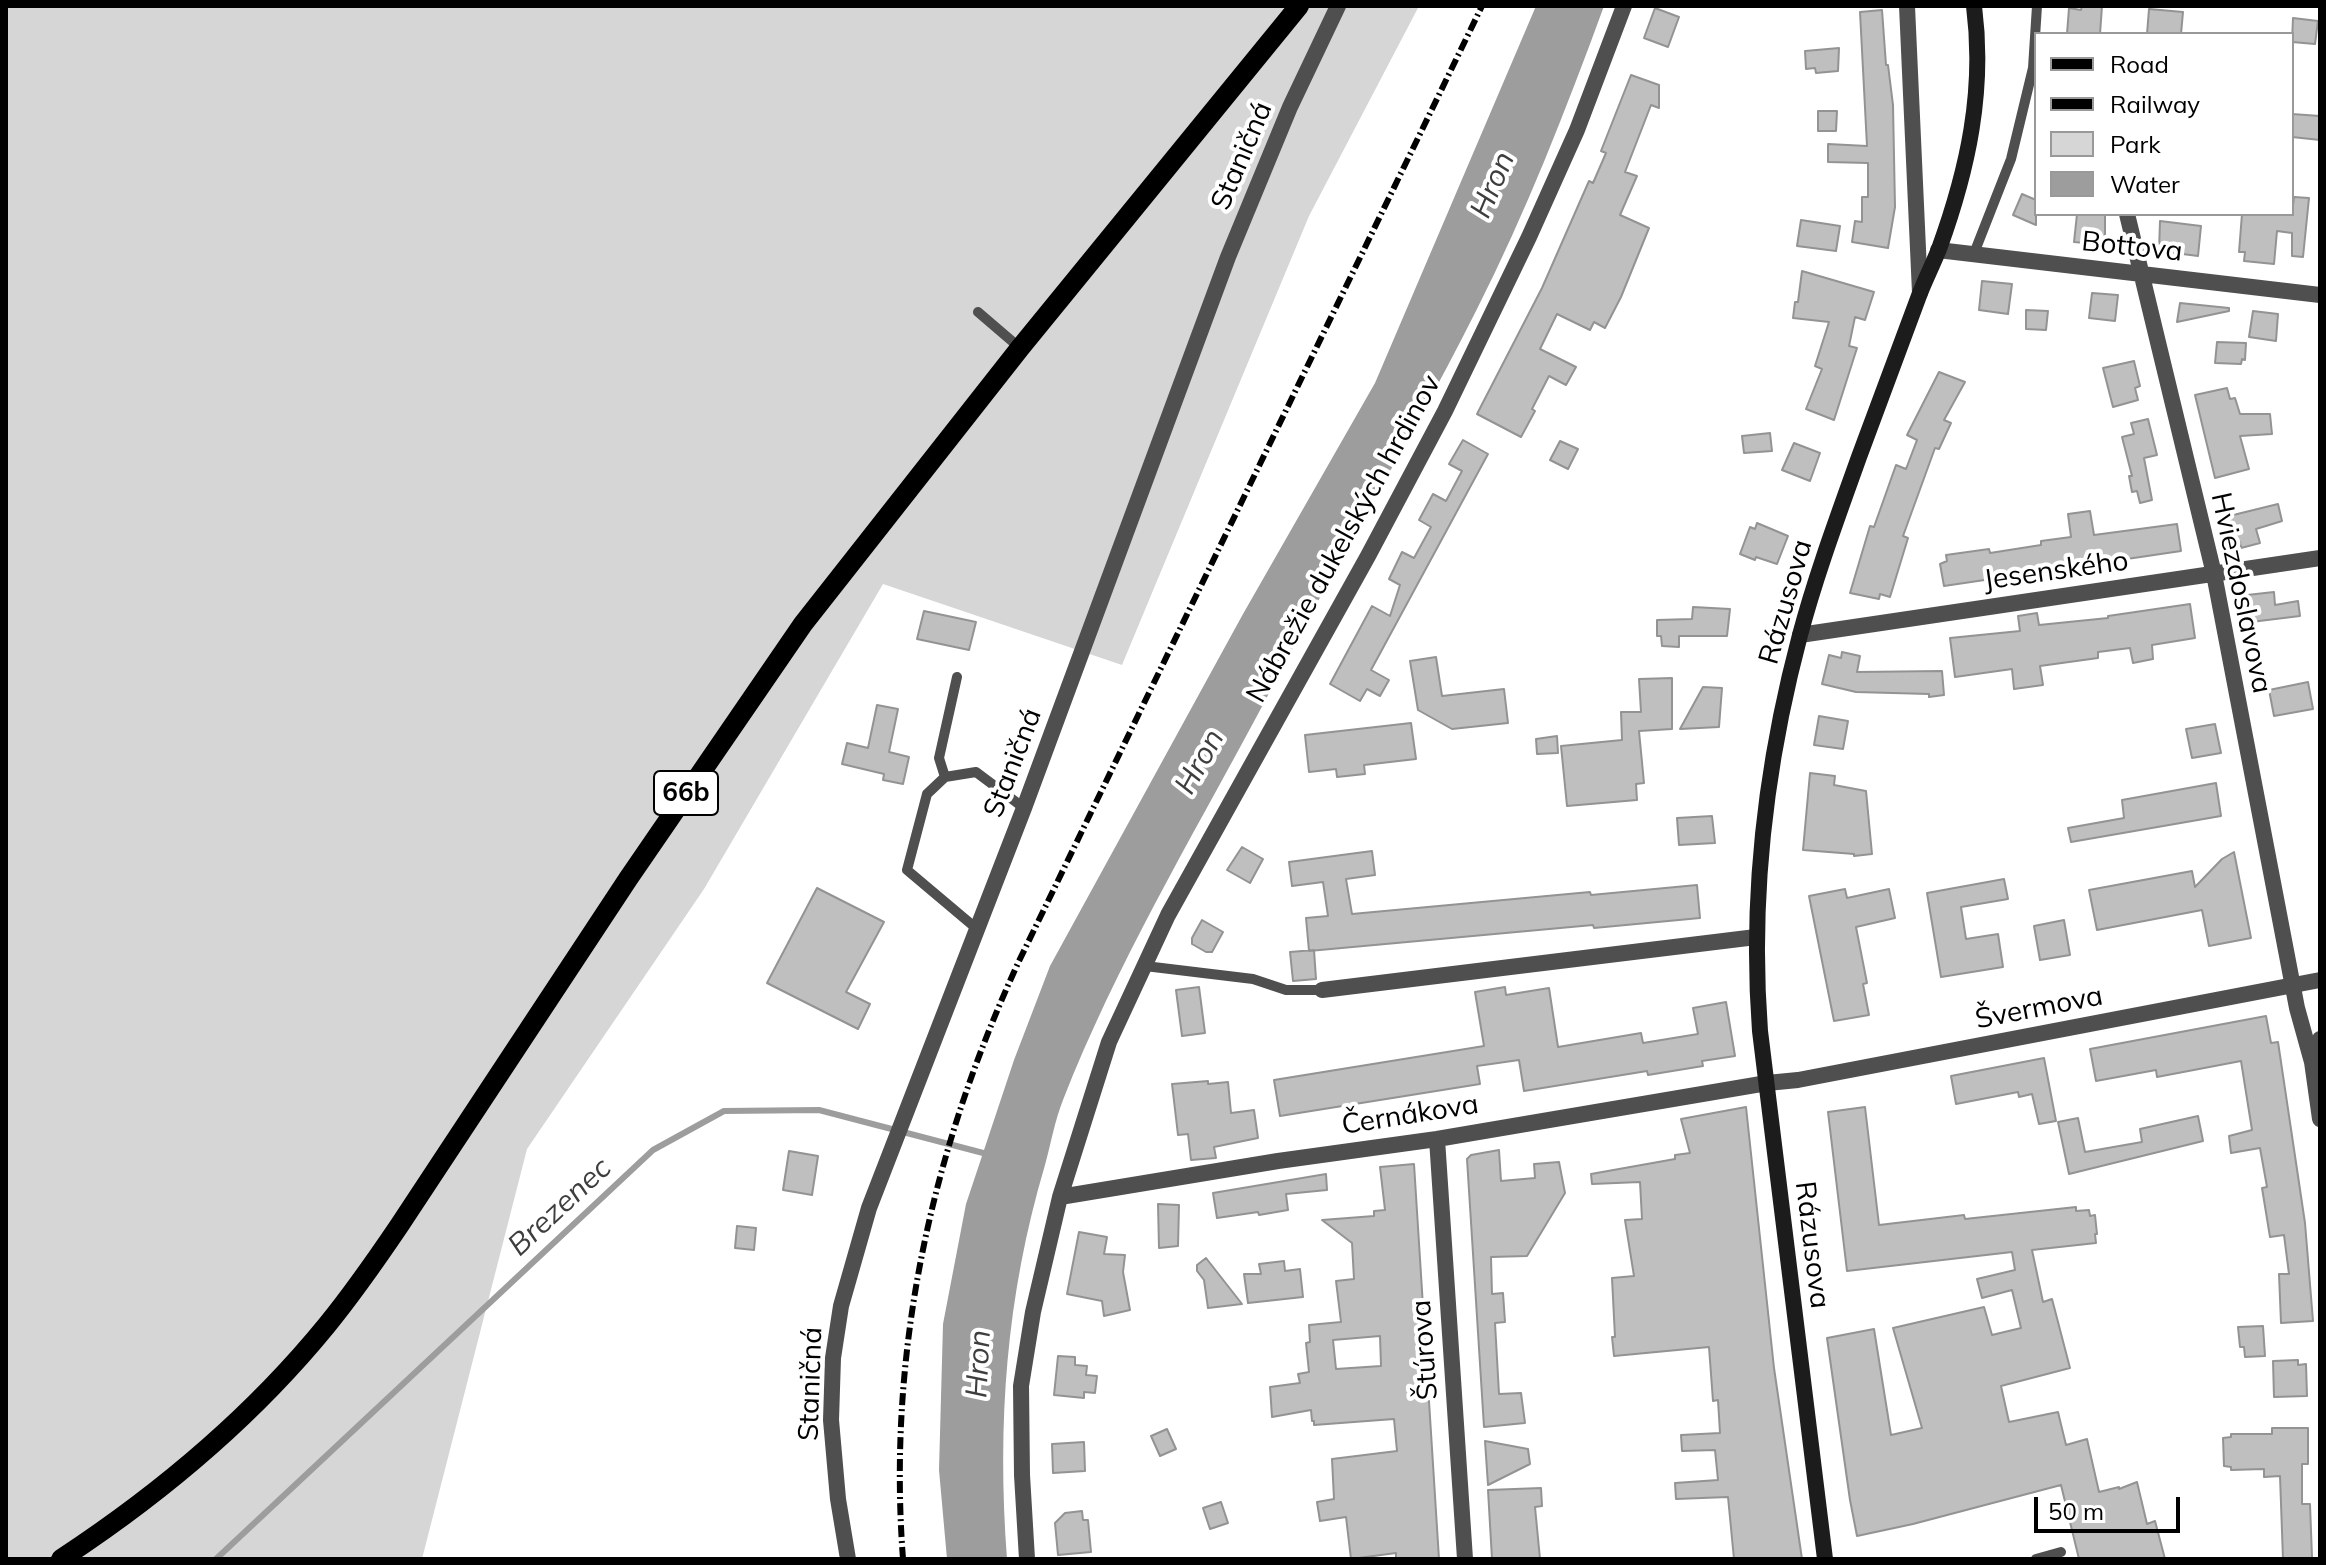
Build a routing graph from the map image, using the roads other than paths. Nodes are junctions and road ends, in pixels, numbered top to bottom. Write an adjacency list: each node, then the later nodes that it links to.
1 (1299, 6): 16 (main road, 66b)
2 (1338, 6): 22 (street, Staničná)
3 (1624, 6): 25 (street, Nábrežie dukelských hrdinov)
4 (1907, 6): 13 (street, Rázusova)
5 (1974, 6): 10 (main road, Rázusova)
6 (2037, 6): 7 (lane)
7 (2035, 32)
8 (2034, 52): 11 (lane)
9 (2127, 216): 12 (street, Hviezdoslavova)
10 (1938, 250): 11 (street, Bottova); 13 (main road, Rázusova)
11 (1973, 256): 12 (street, Bottova)
12 (2140, 273): 14 (street, Bottova); 18 (street, Hviezdoslavova)
13 (1920, 293): 19 (main road, Rázusova)
14 (2320, 295)
15 (978, 312): 16 (lane)
16 (1020, 348): 36 (main road, 66b)
17 (2320, 558): 18 (street, Jesenského)
18 (2214, 574): 19 (street, Jesenského); 27 (street, Hviezdoslavova)
19 (1800, 635): 24 (main road, Rázusova)
20 (957, 677): 21 (lane)
21 (945, 777): 22 (lane); 23 (lane)
22 (1024, 808): 23 (street, Staničná)
23 (977, 929): 37 (street, Staničná)
24 (1756, 937): 28 (street); 31 (main road, Rázusova)
25 (1145, 966): 28 (lane); 34 (street, Nábrežie dukelských hrdinov)
26 (2320, 980): 27 (street, Švermova)
27 (2293, 985): 30 (street, Hviezdoslavova); 31 (street, Švermova)
28 (1322, 990)
29 (2320, 1039): 30 (street)
30 (2312, 1062): 32 (street, Hviezdoslavova)
31 (1767, 1083): 33 (street, Černákova); 40 (main road, Rázusova)
32 (2319, 1108)
33 (1437, 1139): 34 (street, Černákova); 39 (street, Štúrova)
34 (1060, 1197): 38 (street, Nábrežie dukelských hrdinov)
35 (2061, 1552): 41 (lane)
36 (61, 1559)
37 (848, 1559)
38 (1027, 1559)
39 (1465, 1559)
40 (1825, 1559)
41 (2036, 1559)

